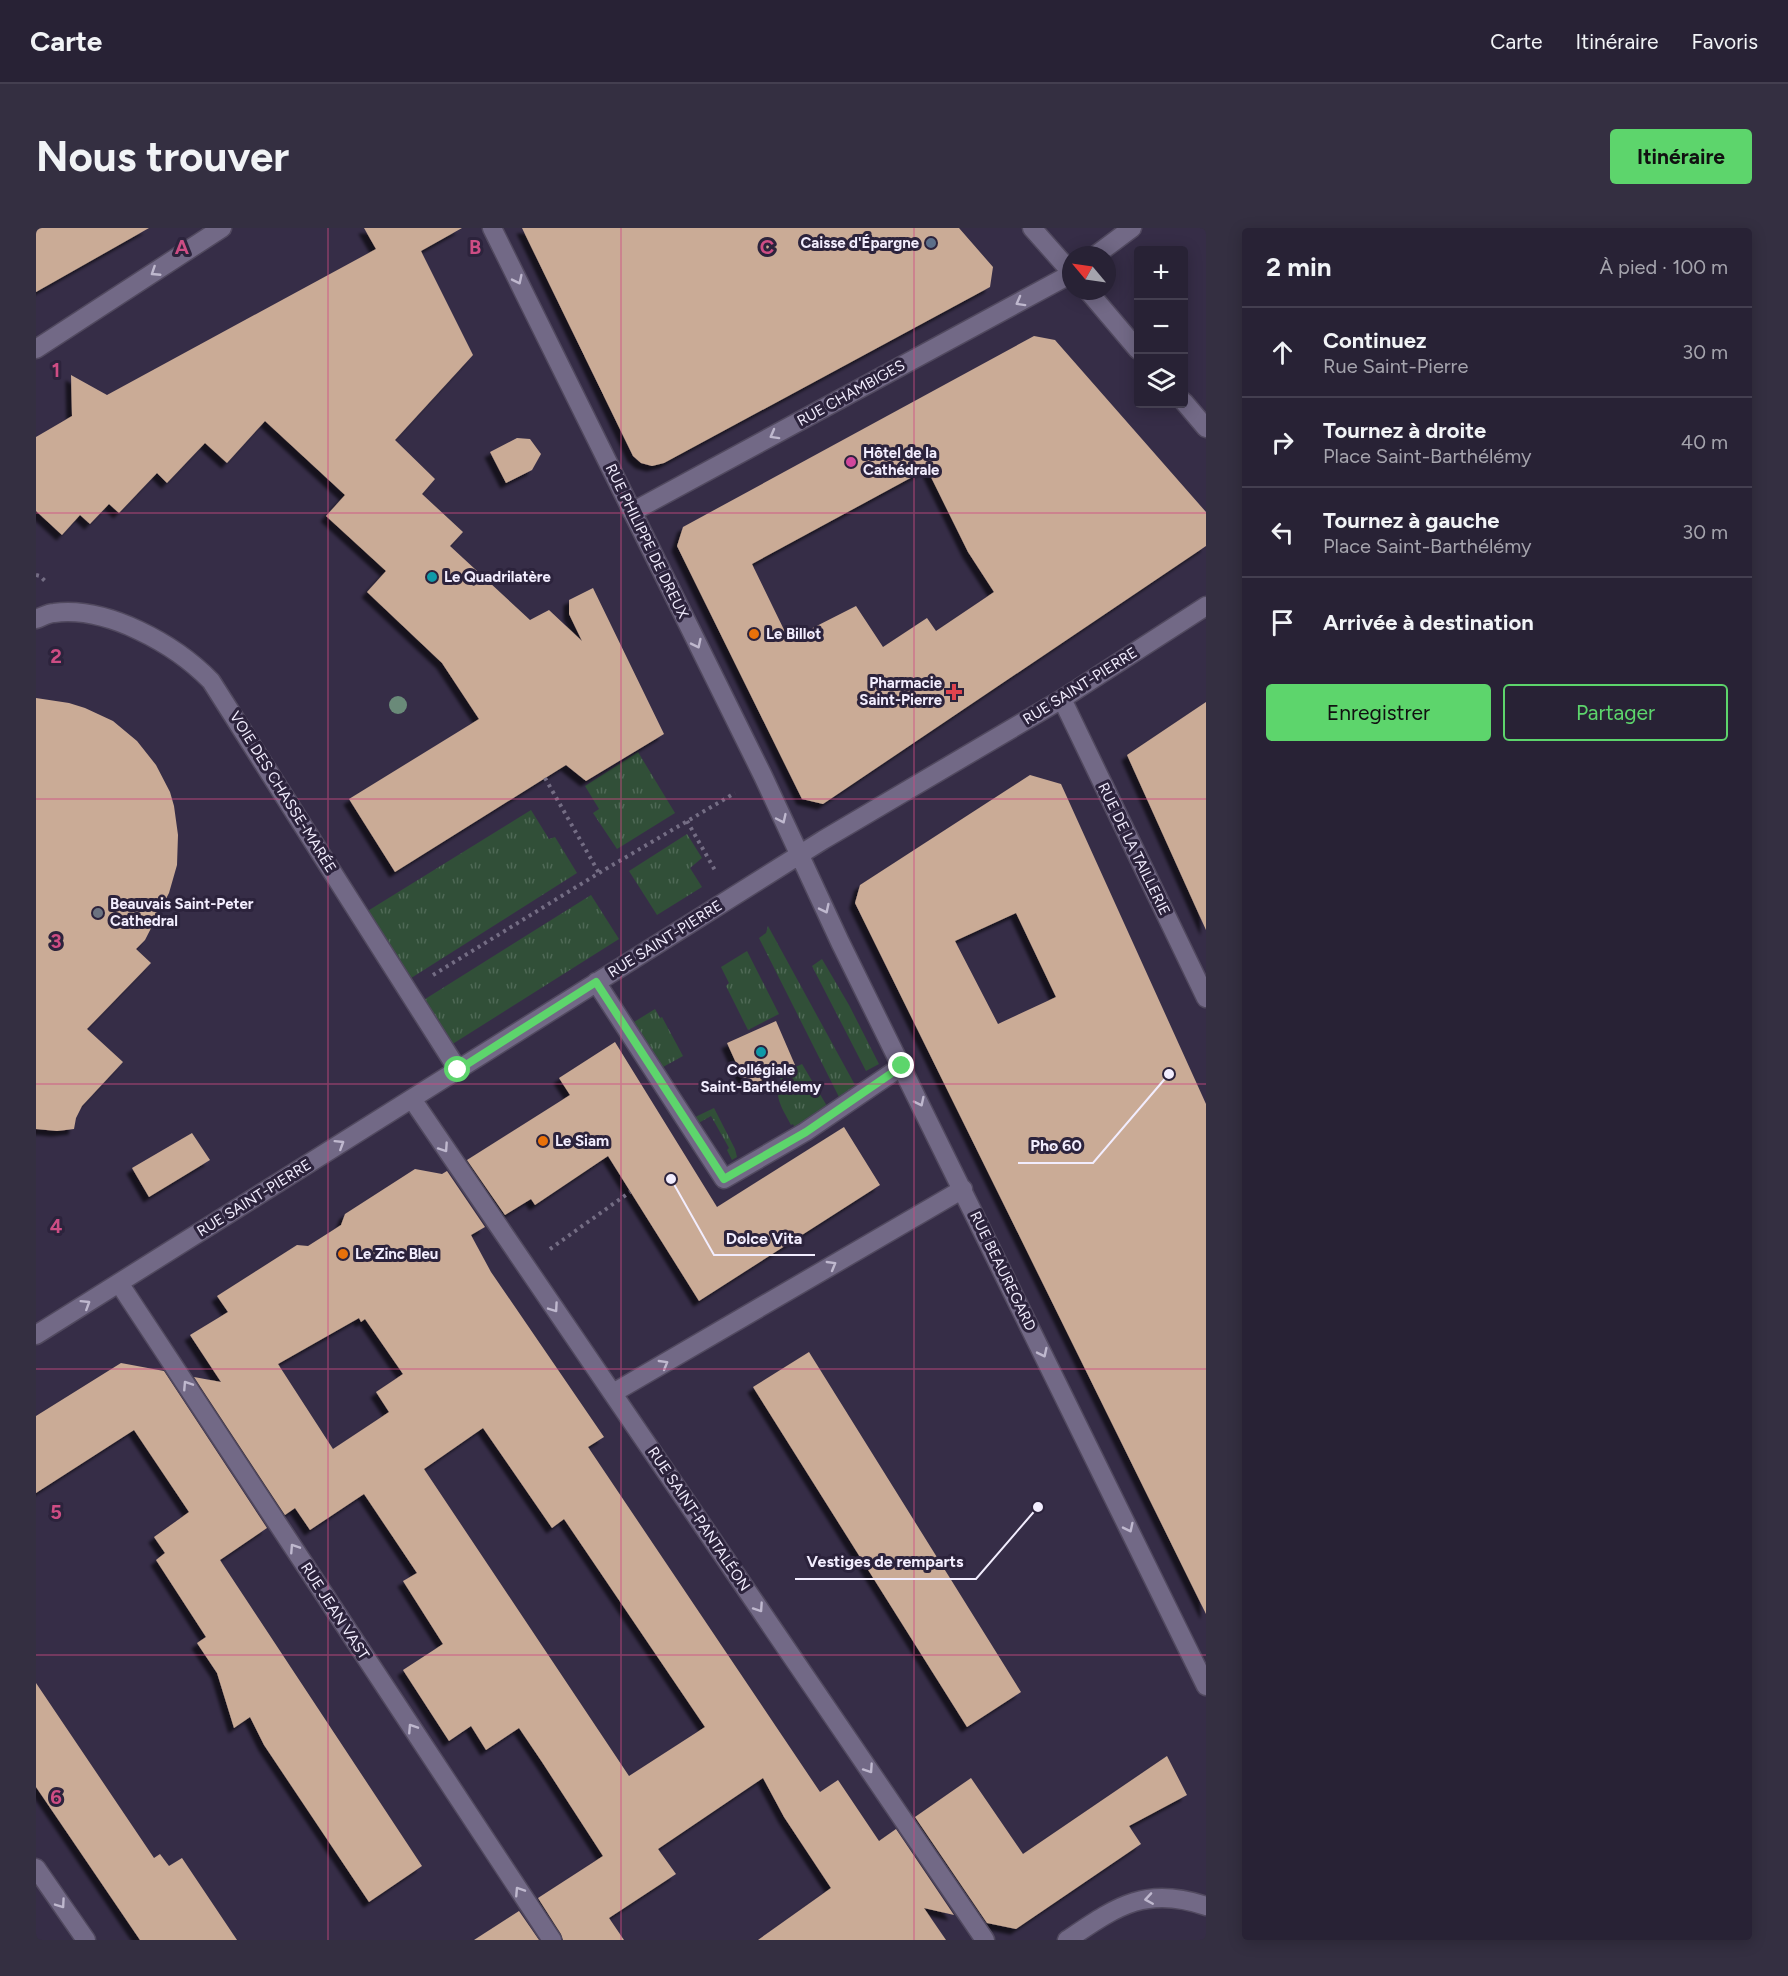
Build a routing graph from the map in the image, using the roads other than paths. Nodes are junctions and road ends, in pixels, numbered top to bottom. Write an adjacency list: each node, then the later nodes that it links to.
1 (222, 228): 10 (street, one-way to 10)
2 (492, 228): 13 (street, RUE PHILIPPE DE DREUX, one-way to 13)
3 (1032, 228): 6 (street)
4 (1132, 228): 5 (street)
5 (1108, 246)
6 (1062, 263)
7 (1062, 278): 13 (street, RUE CHAMBIGES, one-way to 13)
8 (1096, 300): 9 (street)
9 (1134, 345)
10 (36, 349)
11 (1188, 407): 12 (street)
12 (1206, 428)
13 (632, 512): 17 (street, RUE PHILIPPE DE DREUX, one-way to 17)
14 (1206, 606): 16 (street, RUE SAINT-PIERRE)
15 (36, 619): 21 (street, VOIE DES CHASSE-MARÉE)
16 (1062, 699): 17 (street, RUE SAINT-PIERRE); 19 (street, RUE DE LA TAILLERIE)
17 (799, 856): 18 (street, RUE SAINT-PIERRE); 20 (street, RUE BEAUREGARD, one-way to 20)
18 (596, 982): 20 (street); 21 (street, RUE SAINT-PIERRE)
19 (1206, 998)
20 (902, 1066): 23 (street, RUE BEAUREGARD, one-way to 23)
21 (458, 1070): 22 (street, RUE SAINT-PIERRE)
22 (412, 1099): 24 (street, RUE SAINT-PIERRE, one-way to 22); 26 (street, RUE SAINT-PANTALÉON, one-way to 26)
23 (963, 1189): 26 (street, one-way to 23); 27 (street, RUE BEAUREGARD, one-way to 27)
24 (119, 1283): 25 (street, RUE SAINT-PIERRE, one-way to 24); 31 (street, RUE JEAN VAST, one-way to 24)
25 (36, 1335)
26 (613, 1394): 32 (street, RUE SAINT-PANTALÉON, one-way to 32)
27 (1206, 1686)
28 (36, 1868): 30 (street, one-way to 30)
29 (1206, 1906): 33 (street, one-way to 33)
30 (86, 1940)
31 (552, 1940)
32 (985, 1940)
33 (1067, 1940)

